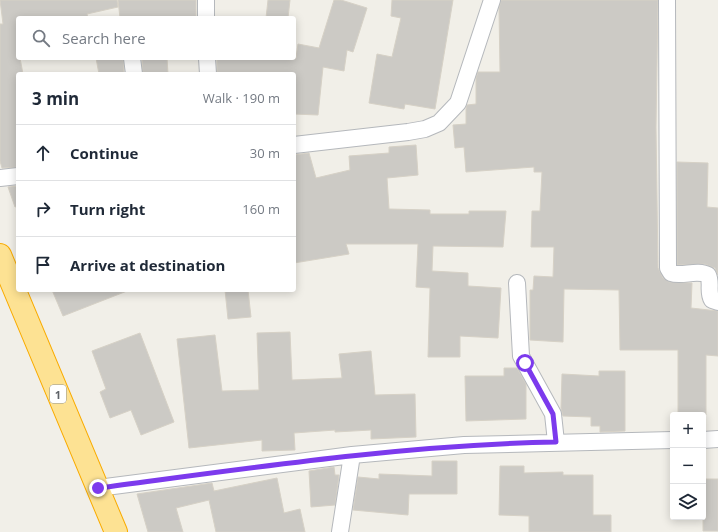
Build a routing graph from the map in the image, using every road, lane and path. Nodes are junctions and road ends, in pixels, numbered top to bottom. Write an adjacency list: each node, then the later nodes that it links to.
1 (206, 0): 4 (street)
2 (492, 0): 9 (street)
3 (667, 0): 14 (street)
4 (206, 16)
5 (132, 60): 7 (street)
6 (207, 60): 8 (street)
7 (134, 72)
8 (208, 72)
9 (296, 145)
10 (16, 176): 11 (street)
11 (0, 178)
12 (0, 255): 20 (highway, 1)
13 (517, 283): 18 (street)
14 (718, 302)
15 (718, 439): 17 (street)
16 (670, 440): 18 (street)
17 (706, 440)
18 (556, 442): 19 (street)
19 (352, 456): 20 (street); 22 (street)
20 (98, 488): 21 (highway, 1)
21 (116, 532)
22 (340, 532)

